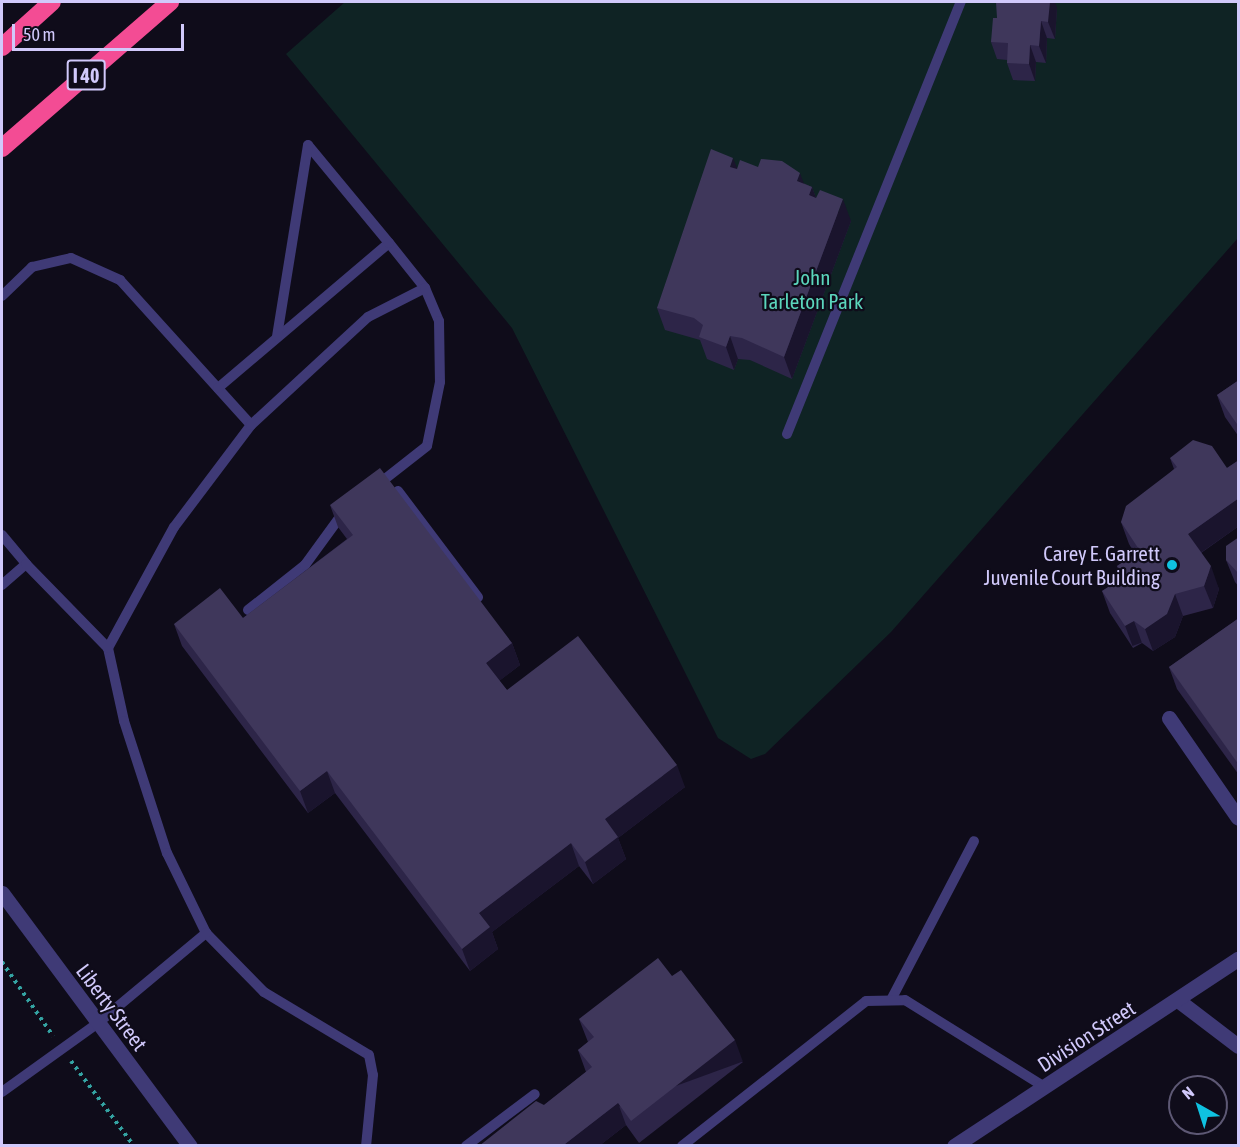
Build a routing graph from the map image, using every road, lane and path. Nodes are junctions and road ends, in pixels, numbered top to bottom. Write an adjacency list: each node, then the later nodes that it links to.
1 (52, 2): 4 (highway)
2 (170, 2): 5 (highway, I 40)
3 (961, 2): 12 (lane)
4 (2, 47)
5 (2, 148)
6 (389, 243): 7 (lane); 9 (lane); 9 (lane)
7 (425, 288): 11 (lane); 13 (lane)
8 (2, 296): 10 (lane)
9 (277, 337): 10 (lane)
10 (218, 388): 11 (lane)
11 (251, 424): 19 (lane)
12 (787, 434)
13 (386, 477): 17 (lane); 18 (lane)
14 (2, 535): 15 (lane)
15 (26, 564): 16 (lane); 19 (lane)
16 (2, 585)
17 (478, 597)
18 (248, 610)
19 (108, 648): 24 (lane)
20 (1169, 718): 21 (street)
21 (1239, 818)
22 (974, 841): 27 (lane)
23 (2, 893): 29 (street, Liberty Street)
24 (206, 933): 29 (lane); 38 (lane)
25 (1239, 959): 28 (street, Division Street)
26 (2, 962): 30 (path)
27 (892, 998): 33 (lane); 40 (lane)
28 (1179, 1001): 31 (street); 33 (street, Division Street)
29 (98, 1023): 34 (lane); 37 (street, Liberty Street)
30 (47, 1028)
31 (1239, 1047)
32 (73, 1064): 36 (path)
33 (1045, 1087): 41 (street, Division Street)
34 (2, 1092)
35 (535, 1094): 39 (lane)
36 (134, 1146)
37 (190, 1146)
38 (366, 1146)
39 (466, 1146)
40 (682, 1146)
41 (954, 1146)

